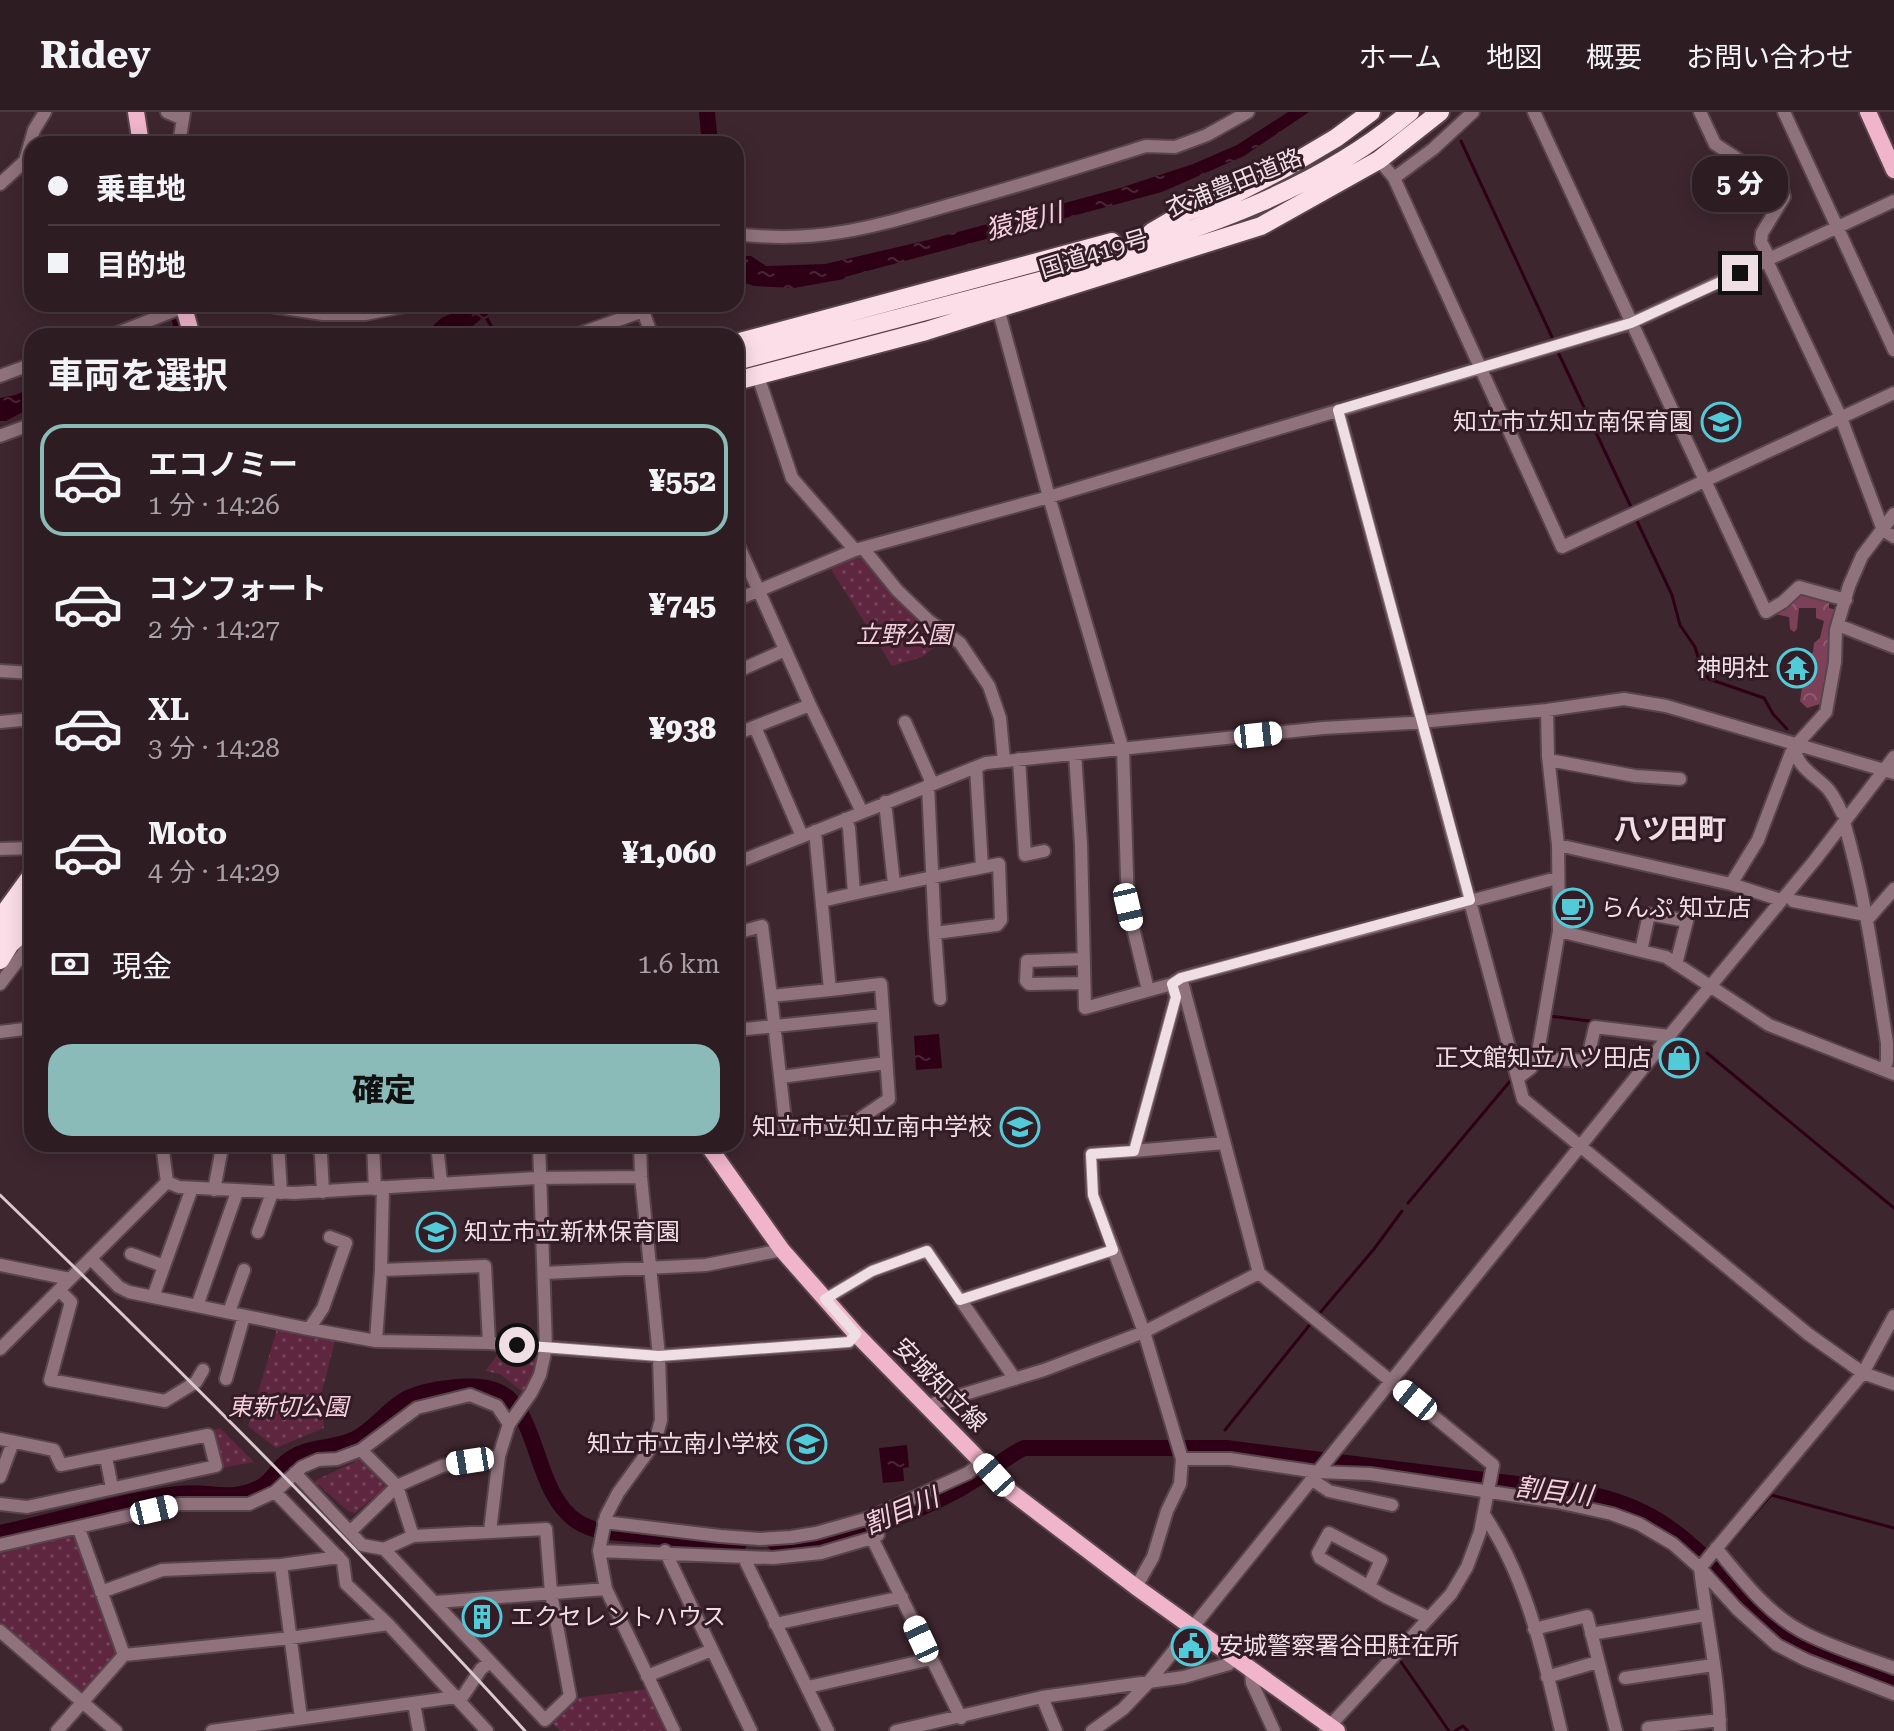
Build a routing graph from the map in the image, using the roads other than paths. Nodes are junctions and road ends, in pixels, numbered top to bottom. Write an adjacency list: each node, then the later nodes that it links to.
1 (45, 112): 16 (street)
2 (136, 112): 17 (main road)
3 (167, 112): 15 (street)
4 (1248, 112): 27 (street)
5 (1371, 112): 26 (highway, 国道419号)
6 (1392, 112): 26 (highway, 衣浦豊田道路)
7 (1410, 112): 40 (highway, 衣浦豊田道路)
8 (1425, 112): 28 (highway, 衣浦豊田道路)
9 (1440, 112): 19 (highway, 国道419号)
10 (1473, 112): 22 (street)
11 (1534, 112): 35 (street)
12 (1700, 112): 29 (street)
13 (1784, 112): 25 (street)
14 (1868, 112): 21 (main road)
15 (183, 116): 18 (street)
16 (32, 136)
17 (140, 136)
18 (180, 136)
19 (1379, 160): 22 (street); 30 (highway, 国道419号)
20 (24, 162): 23 (street)
21 (1894, 170)
22 (1394, 178): 43 (street)
23 (0, 184)
24 (1894, 201): 25 (street)
25 (1837, 228): 29 (street); 39 (street)
26 (1155, 232): 38 (highway, 国道419号)
27 (744, 235)
28 (1120, 260): 41 (highway, 衣浦豊田道路); 44 (highway, 衣浦豊田道路)
29 (1768, 260): 35 (street); 50 (street)
30 (998, 308): 44 (highway, 国道419号); 54 (street)
31 (173, 312): 36 (street)
32 (310, 312): 33 (street)
33 (375, 312)
34 (640, 312): 37 (street)
35 (1631, 323): 43 (street); 53 (street)
36 (131, 328)
37 (595, 328)
38 (744, 341)
39 (1894, 350)
40 (744, 352)
41 (744, 359)
42 (24, 367): 46 (street)
43 (1481, 368): 49 (street); 53 (street)
44 (762, 370): 45 (highway, 衣浦豊田道路); 47 (highway, 国道419号); 57 (street)
45 (744, 372)
46 (0, 376)
47 (744, 378)
48 (1894, 393): 50 (street)
49 (1338, 410): 54 (street); 73 (street)
50 (1841, 418): 53 (street); 56 (street)
51 (24, 427): 52 (street)
52 (0, 436)
53 (1705, 481): 61 (street)
54 (1049, 497): 57 (street); 77 (street)
55 (1894, 514): 56 (street)
56 (1889, 533): 61 (street)
57 (859, 549): 59 (street); 82 (street)
58 (744, 558): 59 (street)
59 (759, 591): 60 (street); 64 (street)
60 (744, 597)
61 (1846, 600): 62 (street)
62 (1838, 625): 63 (street); 76 (street)
63 (1894, 647)
64 (785, 650): 65 (street); 68 (street)
65 (744, 668)
66 (0, 671): 67 (street)
67 (24, 672)
68 (810, 705): 74 (street); 88 (street)
69 (1547, 710): 73 (street); 76 (street); 81 (street)
70 (24, 720): 71 (street)
71 (0, 722)
72 (905, 722): 86 (street)
73 (1422, 722): 77 (street); 107 (street)
74 (755, 727): 75 (street); 91 (street)
75 (744, 731)
76 (1796, 747): 84 (street); 89 (street); 101 (street)
77 (1123, 750): 78 (street); 128 (street)
78 (1075, 754): 80 (street); 121 (street)
79 (1894, 757): 84 (street)
80 (1019, 759): 82 (street); 95 (street)
81 (1549, 760): 85 (street); 92 (street)
82 (1004, 761): 83 (street)
83 (976, 767): 86 (street); 97 (street)
84 (1890, 771): 89 (street)
85 (1680, 779)
86 (930, 784): 87 (street); 98 (street)
87 (885, 802): 88 (street); 100 (street)
88 (862, 812): 90 (street)
89 (1843, 817): 108 (street); 111 (street)
90 (845, 819): 91 (street); 105 (street)
91 (809, 833): 96 (street); 109 (street)
92 (1558, 845): 99 (street); 101 (street)
93 (24, 848): 94 (street)
94 (0, 849)
95 (1044, 851)
96 (744, 860)
97 (982, 867): 98 (street); 117 (street)
98 (933, 876): 100 (street); 117 (street)
99 (1557, 878): 107 (street); 116 (street)
100 (894, 884): 105 (street)
101 (1731, 884): 108 (street)
102 (24, 889): 110 (street)
103 (1894, 889): 111 (street)
104 (24, 893): 112 (highway)
105 (854, 893): 109 (street)
106 (24, 899): 118 (highway)
107 (1470, 900): 123 (street); 141 (street)
108 (1787, 900): 111 (street); 126 (street)
109 (822, 901): 127 (street)
110 (0, 908)
111 (1867, 918): 139 (street)
112 (0, 919)
113 (24, 924): 118 (highway)
114 (24, 931): 118 (highway)
115 (744, 931): 129 (street)
116 (1559, 931): 119 (street); 137 (street)
117 (935, 933): 130 (street)
118 (3, 949)
119 (1641, 951): 122 (street); 122 (street)
120 (24, 952): 125 (street)
121 (1084, 959): 124 (street); 124 (street)
122 (1676, 964): 126 (street)
123 (1176, 981): 128 (street); 142 (street); 144 (street)
124 (1084, 983): 128 (street)
125 (0, 984)
126 (1710, 987): 136 (street); 139 (street)
127 (830, 990): 129 (street); 131 (street)
128 (1148, 990)
129 (771, 996): 132 (street)
130 (940, 999)
131 (883, 1015): 132 (street); 138 (street)
132 (775, 1027): 134 (street); 140 (street)
133 (24, 1029): 135 (street)
134 (744, 1029)
135 (0, 1032)
136 (1669, 1036): 137 (street); 143 (street)
137 (1537, 1058): 141 (street)
138 (886, 1063): 140 (street); 140 (street)
139 (1889, 1072)
140 (781, 1077)
141 (1518, 1078): 143 (street)
142 (1224, 1143): 144 (street); 176 (street)
143 (1580, 1148): 195 (street); 198 (street)
144 (1134, 1151): 167 (street)
145 (163, 1152): 156 (street)
146 (278, 1152): 163 (street)
147 (320, 1152): 162 (street)
148 (374, 1152): 159 (street)
149 (438, 1152): 157 (street)
150 (539, 1152): 155 (street)
151 (640, 1152): 154 (street)
152 (713, 1152): 166 (main road, 安城知立線)
153 (221, 1153): 160 (street)
154 (641, 1177): 155 (street); 172 (street)
155 (540, 1180): 157 (street); 175 (street)
156 (167, 1182): 158 (street); 169 (street)
157 (441, 1183): 159 (street)
158 (192, 1188): 160 (street); 171 (street)
159 (379, 1188): 162 (street); 174 (street)
160 (214, 1190): 161 (street)
161 (237, 1192): 163 (street); 182 (street)
162 (323, 1192): 163 (street)
163 (276, 1193): 164 (street)
164 (258, 1232)
165 (330, 1237): 186 (street)
166 (782, 1250): 172 (street); 180 (main road, 安城知立線)
167 (1113, 1250): 181 (street); 187 (street)
168 (131, 1254): 171 (street)
169 (91, 1259): 177 (street); 179 (street)
170 (0, 1265): 177 (street)
171 (164, 1266): 179 (street)
172 (650, 1267): 175 (street); 193 (street)
173 (244, 1270): 183 (street)
174 (381, 1270): 189 (street); 190 (street)
175 (545, 1273): 191 (street)
176 (1259, 1273): 187 (street); 198 (street)
177 (70, 1279): 178 (street)
178 (59, 1290): 192 (street); 194 (street)
179 (153, 1297): 182 (street)
180 (825, 1299): 181 (street); 188 (main road, 安城知立線)
181 (960, 1300): 197 (street)
182 (197, 1306): 183 (street)
183 (229, 1312): 184 (street)
184 (244, 1316): 186 (street); 196 (street)
185 (1894, 1316): 195 (street)
186 (309, 1329): 189 (street)
187 (1144, 1332): 197 (street); 206 (street)
188 (856, 1334): 193 (street); 200 (main road, 安城知立線)
189 (376, 1341): 190 (street)
190 (489, 1343): 191 (street)
191 (546, 1348): 193 (street); 201 (street)
192 (0, 1349)
193 (659, 1356): 219 (street)
194 (203, 1370)
195 (1863, 1373): 199 (street); 227 (street)
196 (226, 1379)
197 (1015, 1379): 200 (street)
198 (1391, 1380): 209 (street); 213 (street)
199 (1894, 1384)
200 (928, 1407): 207 (main road, 安城知立線)
201 (511, 1422): 203 (street); 204 (street)
202 (7, 1440): 205 (street); 210 (street)
203 (361, 1450): 208 (street); 211 (street)
204 (499, 1456): 211 (street); 221 (street)
205 (106, 1457): 212 (street); 212 (street)
206 (1182, 1459): 209 (street); 235 (street)
207 (982, 1462): 218 (street); 235 (main road, 安城知立線)
208 (295, 1473): 214 (street); 222 (street)
209 (1314, 1476): 213 (street); 216 (street); 245 (street)
210 (0, 1477)
211 (397, 1486): 222 (street); 223 (street)
212 (112, 1488): 215 (street)
213 (1490, 1491): 217 (street); 233 (street)
214 (275, 1492): 220 (street); 230 (street)
215 (0, 1504)
216 (1392, 1505)
217 (1484, 1515): 242 (street); 246 (street)
218 (869, 1518): 219 (street); 224 (street)
219 (603, 1524): 226 (street)
220 (79, 1529): 225 (street); 237 (street)
221 (490, 1531): 223 (street); 238 (street)
222 (350, 1532): 228 (street)
223 (413, 1536): 228 (street)
224 (875, 1537): 231 (street); 239 (street)
225 (0, 1545)
226 (599, 1546): 229 (street); 236 (street)
227 (1716, 1548): 233 (street); 257 (street)
228 (384, 1549): 240 (street)
229 (665, 1551): 231 (street); 250 (street)
230 (339, 1557): 232 (street); 243 (street)
231 (744, 1558): 244 (street)
232 (281, 1565): 237 (street); 249 (street)
233 (1700, 1568): 241 (street); 264 (street)
234 (1369, 1586): 234 (street); 242 (street)
235 (1136, 1587): 245 (main road, 安城知立線)
236 (606, 1589): 238 (street); 259 (street)
237 (101, 1592): 251 (street)
238 (551, 1593): 240 (street); 271 (street)
239 (902, 1597): 244 (street); 253 (street)
240 (436, 1602): 254 (street)
241 (1705, 1615): 248 (street); 256 (street)
242 (1429, 1618): 274 (street)
243 (388, 1624): 249 (street); 265 (street)
244 (775, 1624): 263 (street)
245 (1192, 1627): 252 (main road, 安城知立線); 262 (street)
246 (1534, 1629): 248 (street); 260 (street)
247 (0, 1631): 267 (street)
248 (1591, 1634): 255 (street)
249 (290, 1638): 251 (street); 269 (street)
250 (712, 1650): 259 (street); 282 (street)
251 (124, 1655): 267 (street)
252 (1234, 1658): 258 (main road, 安城知立線); 262 (street)
253 (931, 1659): 263 (street); 270 (street)
254 (490, 1662): 265 (street); 271 (street)
255 (1597, 1662): 260 (street); 289 (street)
256 (1713, 1665): 261 (street); 272 (street)
257 (1894, 1668)
258 (1251, 1671): 274 (main road, 安城知立線); 287 (street)
259 (647, 1676): 281 (street)
260 (1547, 1677): 288 (street)
261 (1625, 1678)
262 (1147, 1684): 266 (street); 286 (street)
263 (808, 1687): 283 (street)
264 (1894, 1694)
265 (455, 1697): 268 (street); 279 (street)
266 (1042, 1697): 270 (street); 285 (street)
267 (82, 1702): 275 (street); 276 (street)
268 (414, 1704): 269 (street); 278 (street)
269 (301, 1718): 277 (street)
270 (961, 1718): 284 (street)
271 (545, 1720): 280 (street)
272 (1720, 1725): 273 (street)
273 (1648, 1728)
274 (1330, 1729)
275 (57, 1731)
276 (116, 1731)
277 (212, 1731)
278 (419, 1731)
279 (487, 1731)
280 (554, 1731)
281 (674, 1731)
282 (751, 1731)
283 (828, 1731)
284 (901, 1731)
285 (1056, 1731)
286 (1093, 1731)
287 (1274, 1731)
288 (1561, 1731)
289 (1616, 1731)

